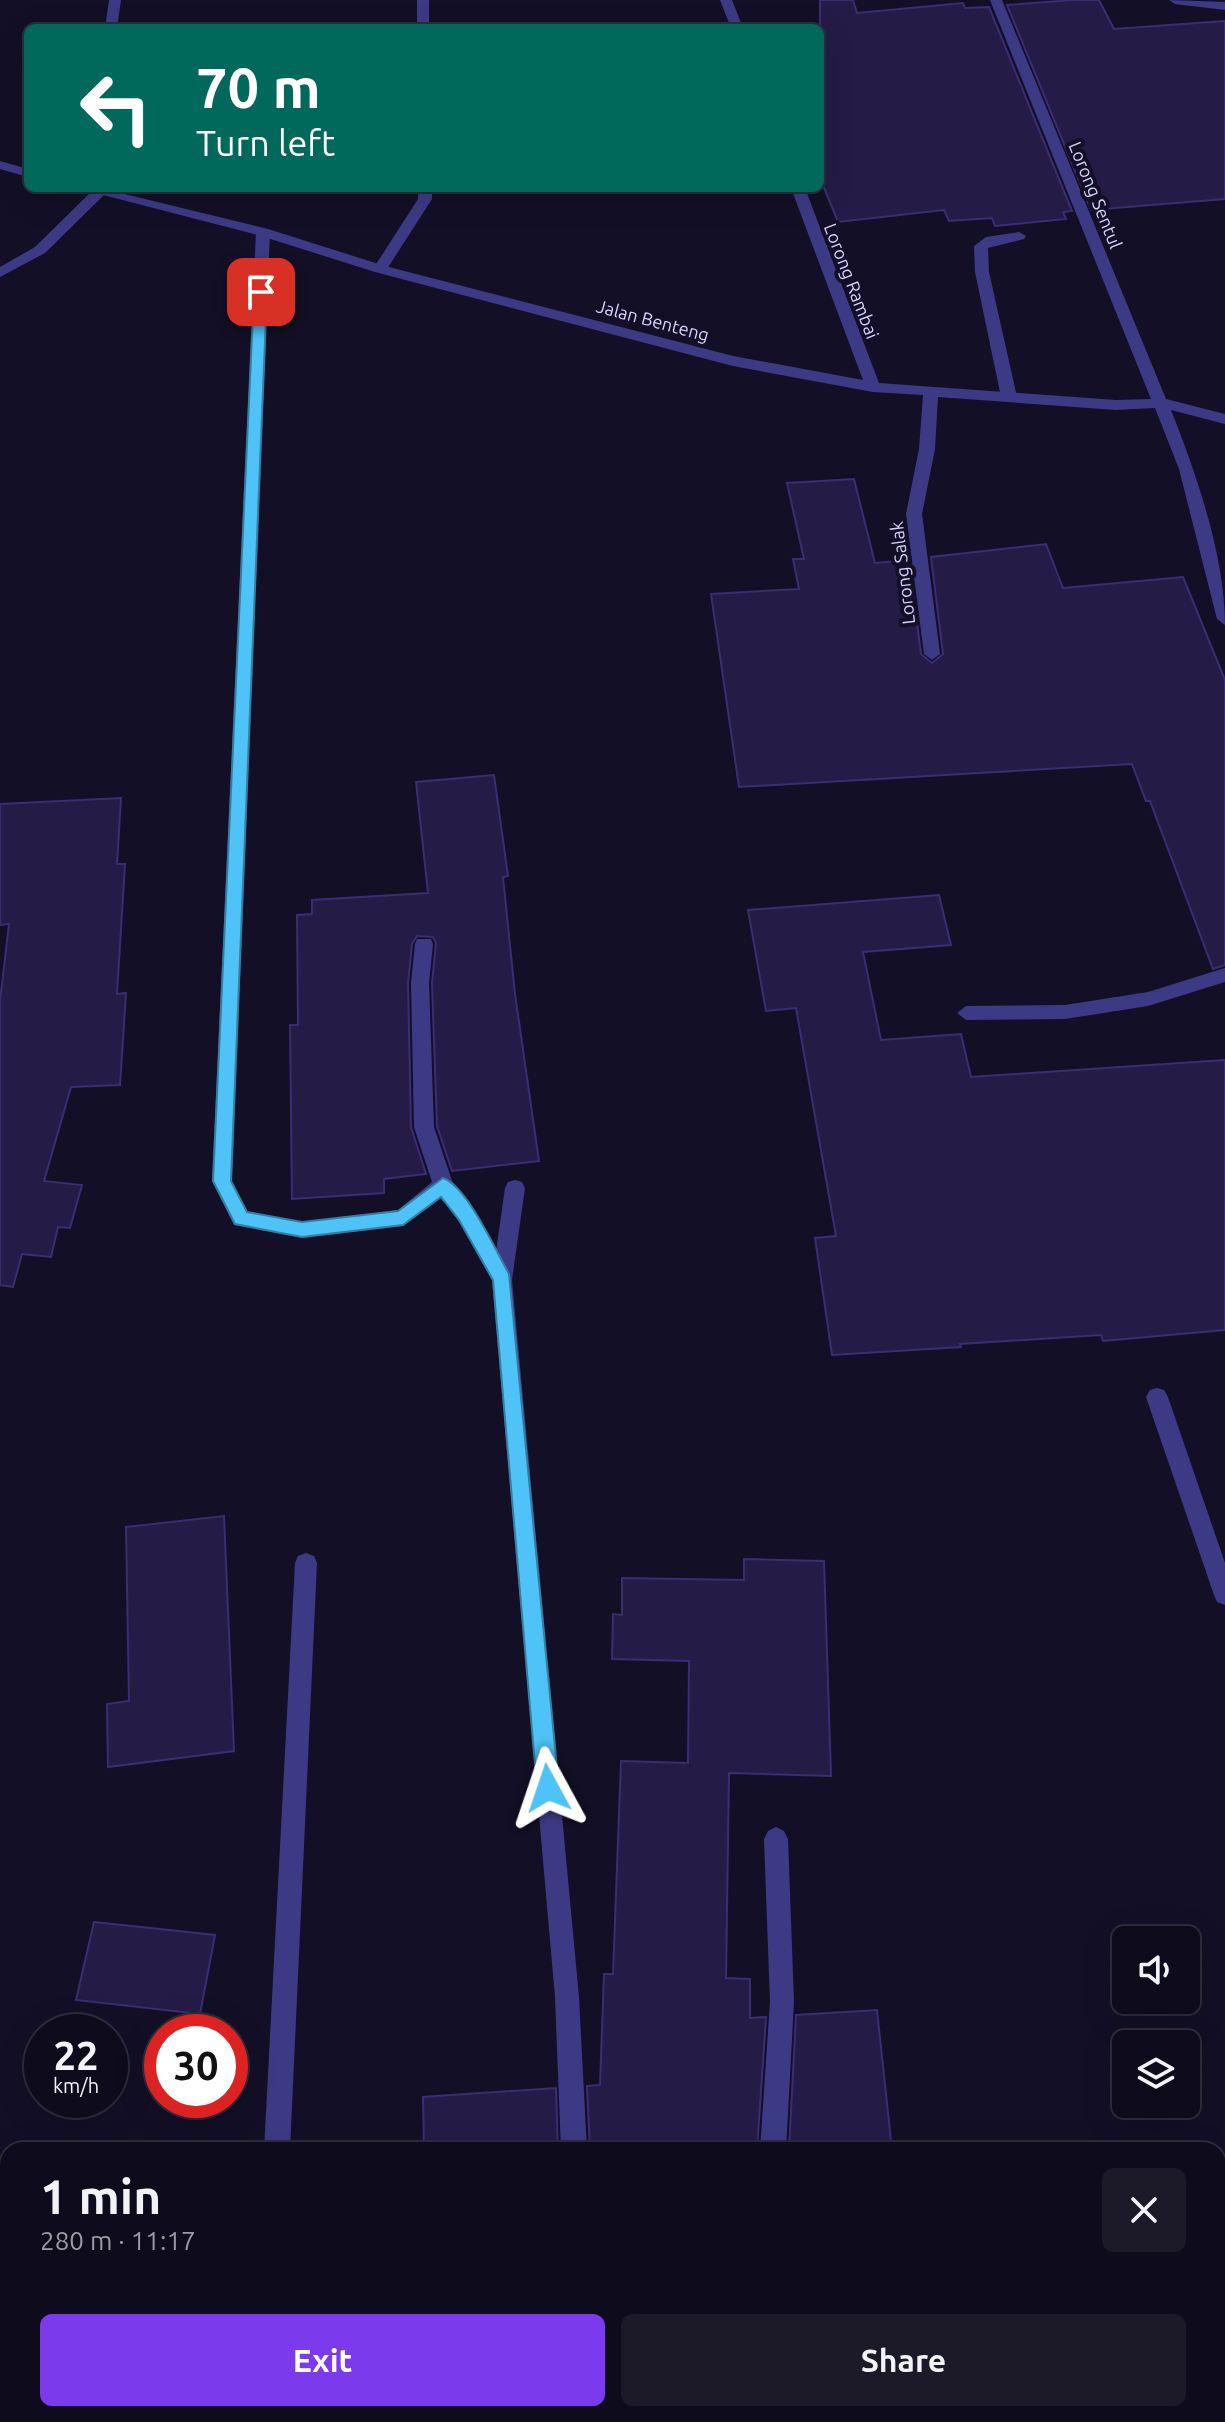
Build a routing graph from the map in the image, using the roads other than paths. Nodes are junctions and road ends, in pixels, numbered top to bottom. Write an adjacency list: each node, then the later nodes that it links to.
1 (115, 0): 7 (street)
2 (423, 0): 8 (street)
3 (726, 0): 9 (street)
4 (996, 0): 23 (street, Lorong Sentul)
5 (1175, 0): 6 (street)
6 (1225, 6)
7 (112, 24)
8 (423, 24)
9 (735, 24)
10 (0, 165): 11 (street)
11 (24, 172)
12 (88, 192): 19 (street)
13 (98, 192): 16 (street, Jalan Benteng)
14 (425, 192): 18 (street)
15 (800, 192): 20 (street, Lorong Rambai)
16 (263, 232): 18 (street, Jalan Benteng); 30 (street)
17 (1019, 236): 22 (street)
18 (380, 269): 20 (street, Jalan Benteng)
19 (0, 273)
20 (873, 387): 21 (street, Jalan Benteng)
21 (931, 393): 22 (street, Jalan Benteng); 26 (street, Lorong Salak)
22 (1009, 397): 23 (street, Jalan Benteng)
23 (1162, 403): 24 (street, Jalan Benteng); 25 (street, Lorong Sentul)
24 (1225, 419)
25 (1225, 619)
26 (932, 654)
27 (424, 944): 30 (street)
28 (1225, 975): 29 (street)
29 (966, 1013)
30 (443, 1185): 32 (street)
31 (515, 1188): 32 (street)
32 (502, 1280): 38 (street)
33 (1157, 1397): 35 (street)
34 (306, 1563): 37 (street)
35 (1225, 1595)
36 (776, 1839): 39 (street)
37 (277, 2142)
38 (574, 2142)
39 (773, 2142)

